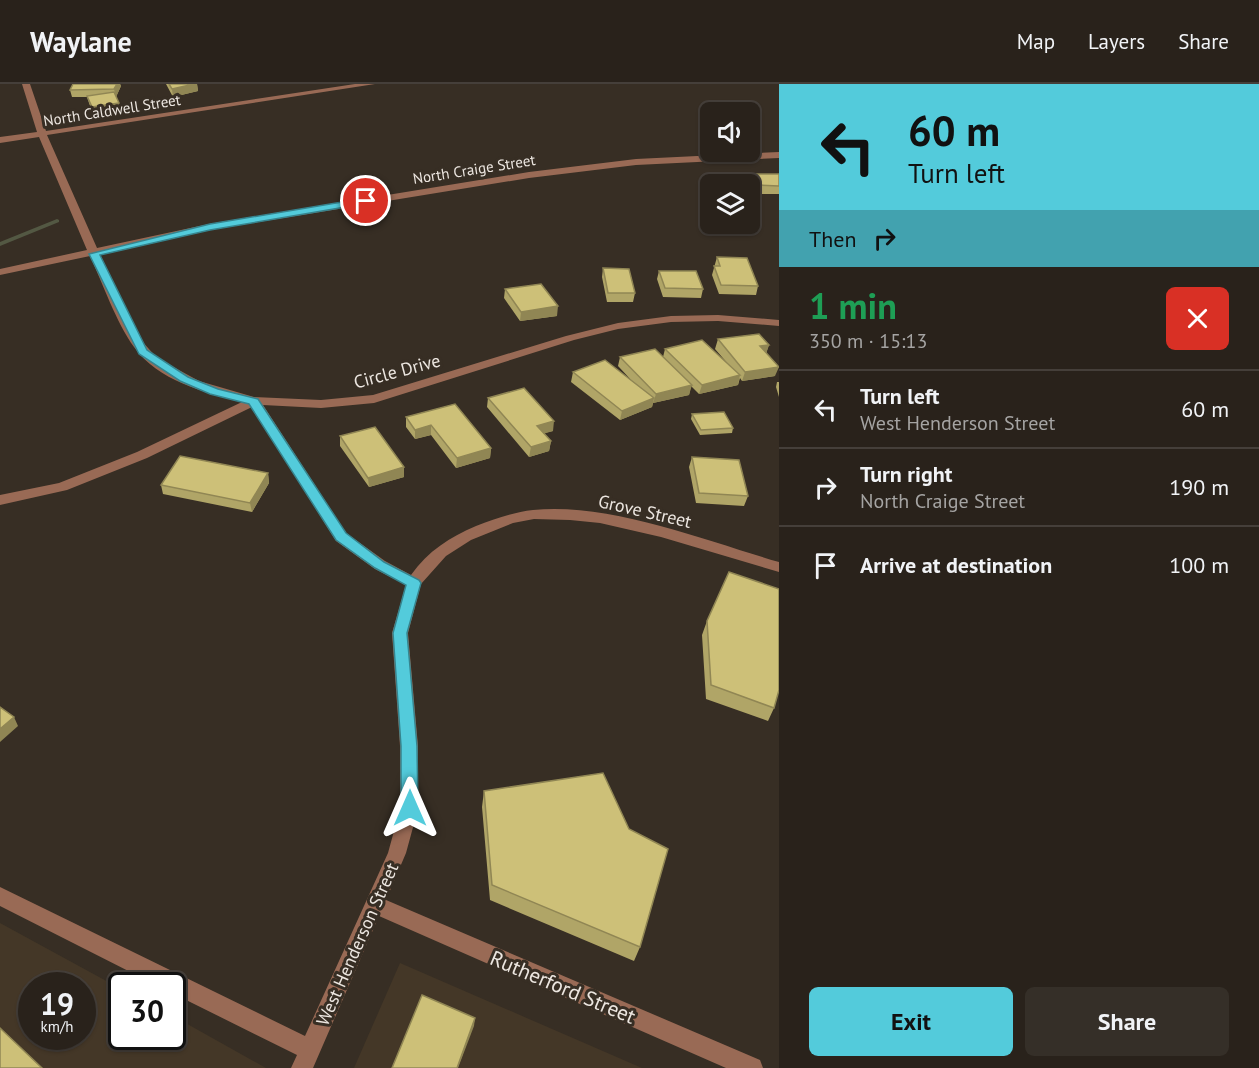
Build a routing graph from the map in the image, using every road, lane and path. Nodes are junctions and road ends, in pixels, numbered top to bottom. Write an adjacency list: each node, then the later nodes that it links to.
1 (26, 84): 3 (street)
2 (370, 84): 3 (street, North Caldwell Street)
3 (41, 134): 4 (street, North Caldwell Street); 6 (street)
4 (0, 140)
5 (779, 154): 6 (street, North Craige Street)
6 (94, 254): 7 (street, North Craige Street); 9 (street)
7 (0, 272)
8 (779, 322): 9 (street, Circle Drive)
9 (254, 401): 10 (street, Circle Drive); 12 (street)
10 (0, 500)
11 (779, 567): 12 (street, Grove Street)
12 (414, 583): 14 (street, West Henderson Street)
13 (0, 896): 15 (street)
14 (375, 905): 15 (street, West Henderson Street); 16 (street, Rutherford Street)
15 (306, 1059)
16 (752, 1068)

